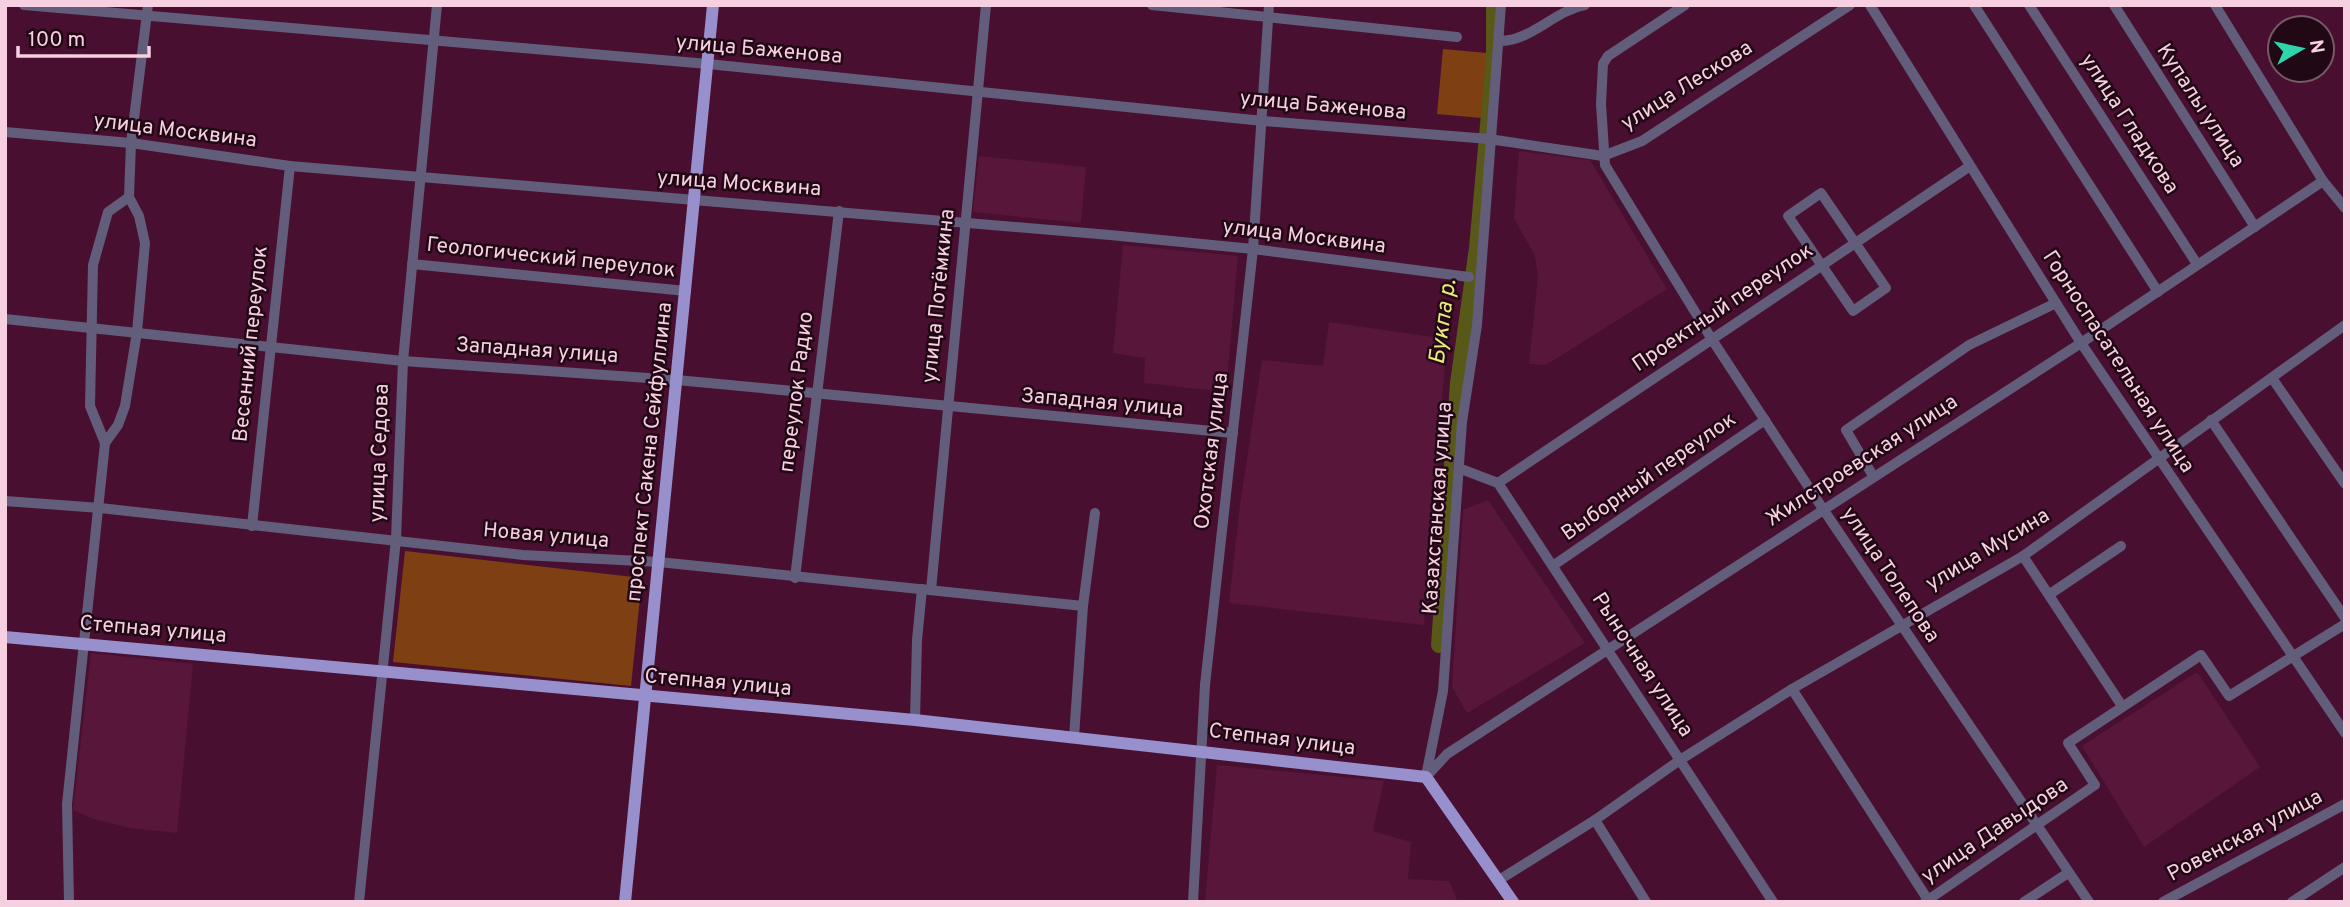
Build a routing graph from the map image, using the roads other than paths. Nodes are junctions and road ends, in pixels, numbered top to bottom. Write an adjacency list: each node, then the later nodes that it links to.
1 (24, 5): 17 (street, улица Баженова)
2 (148, 5): 17 (street)
3 (437, 5): 19 (street, улица Седова)
4 (713, 5): 21 (main road, проспект Сакена Сейфуллина)
5 (986, 5): 22 (street, улица Потёмкина)
6 (1152, 5): 16 (street)
7 (1502, 5): 20 (street, Казахстанская улица)
8 (1585, 5): 20 (street)
9 (1685, 5): 27 (street)
10 (1850, 5): 27 (street, улица Лескова)
11 (1870, 5): 29 (street, Горноспасательная улица)
12 (1974, 5): 45 (street)
13 (2029, 5): 42 (street, улица Гладкова)
14 (2113, 5): 37 (street, Купалы улица)
15 (2215, 5): 31 (street)
16 (1269, 11): 18 (street); 23 (street, Охотская улица)
17 (148, 17): 19 (street, улица Баженова); 26 (street)
18 (1457, 37)
19 (433, 41): 21 (street, улица Баженова); 30 (street, улица Седова)
20 (1500, 41): 25 (street, Казахстанская улица)
21 (708, 64): 22 (street, улица Баженова); 33 (main road, проспект Сакена Сейфуллина)
22 (980, 90): 23 (street, улица Баженова); 36 (street, улица Потёмкина)
23 (1264, 121): 25 (street, улица Баженова); 39 (street, Охотская улица)
24 (5, 132): 26 (street, улица Москвина)
25 (1489, 139): 27 (street, улица Лескова); 64 (street, Казахстанская улица)
26 (131, 143): 28 (street, улица Москвина); 32 (street)
27 (1602, 156): 51 (street, улица Толепова)
28 (290, 166): 30 (street, улица Москвина); 53 (street, Весенний переулок)
29 (1970, 166): 38 (street, Проектный переулок); 46 (street, Горноспасательная улица)
30 (420, 178): 33 (street, улица Москвина); 40 (street, улица Седова)
31 (2323, 181): 34 (street); 37 (street, Жилстроевская улица)
32 (129, 197): 49 (street); 50 (street)
33 (695, 200): 35 (street, улица Москвина); 44 (main road, проспект Сакена Сейфуллина)
34 (2345, 208)
35 (839, 211): 36 (street, улица Москвина); 57 (street, переулок Радио)
36 (966, 221): 39 (street, улица Москвина); 58 (street, улица Потёмкина)
37 (2255, 227): 42 (street, Жилстроевская улица)
38 (1856, 242): 41 (street, Проектный переулок); 41 (street); 41 (street)
39 (1253, 249): 43 (street, улица Москвина); 61 (street, Охотская улица)
40 (412, 264): 44 (street, Геологический переулок); 54 (street, улица Седова)
41 (1821, 264): 51 (street, Проектный переулок)
42 (2197, 264): 45 (street, Жилстроевская улица)
43 (1469, 277)
44 (686, 291): 56 (main road, проспект Сакена Сейфуллина)
45 (2158, 292): 52 (street, Жилстроевская улица)
46 (2056, 303): 52 (street, Горноспасательная улица); 65 (street)
47 (5, 319): 49 (street, Западная улица)
48 (2345, 325): 55 (street, улица Мусина)
49 (92, 328): 50 (street, Западная улица); 62 (street)
50 (137, 332): 53 (street, Западная улица); 62 (street)
51 (1712, 338): 59 (street, улица Толепова); 66 (street, Проектный переулок)
52 (2081, 343): 63 (street, Горноспасательная улица); 65 (street, Жилстроевская улица)
53 (270, 345): 54 (street, Западная улица); 72 (street, Весенний переулок)
54 (403, 361): 56 (street, Западная улица); 73 (street, улица Седова)
55 (2273, 378): 60 (street, улица Мусина); 67 (street)
56 (677, 380): 57 (street, Западная улица); 76 (main road, проспект Сакена Сейфуллина)
57 (816, 396): 58 (street, Западная улица); 78 (street, переулок Радио)
58 (947, 408): 61 (street, Западная улица); 79 (street, улица Потёмкина)
59 (1765, 420): 70 (street, улица Толепова); 77 (street, Выборный переулок)
60 (2211, 421): 63 (street, улица Мусина); 82 (street)
61 (1233, 433): 97 (street, Охотская улица)
62 (105, 443): 69 (street)
63 (2158, 460): 75 (street, улица Мусина); 88 (street, Горноспасательная улица)
64 (1461, 469): 66 (street); 99 (street, Казахстанская улица)
65 (1873, 476): 70 (street, Жилстроевская улица)
66 (1498, 483): 77 (street, Рыночная улица)
67 (2345, 484)
68 (5, 501): 69 (street, Новая улица)
69 (100, 508): 72 (street, Новая улица); 86 (street)
70 (1823, 509): 84 (street, улица Толепова); 87 (street, Жилстроевская улица)
71 (1095, 513): 81 (street)
72 (251, 526): 73 (street, Новая улица)
73 (396, 539): 76 (street, Новая улица); 89 (street, улица Седова)
74 (2121, 546): 80 (street)
75 (2024, 555): 80 (street); 84 (street, улица Мусина)
76 (659, 562): 78 (street, Новая улица); 91 (main road, проспект Сакена Сейфуллина)
77 (1554, 565): 87 (street, Рыночная улица)
78 (795, 578): 79 (street, Новая улица)
79 (927, 589): 81 (street, Новая улица); 94 (street, улица Потёмкина)
80 (2050, 594): 92 (street)
81 (1083, 606): 96 (street)
82 (2345, 618)
83 (2345, 624): 88 (street, улица Давыдова)
84 (1899, 625): 90 (street, улица Мусина); 102 (street, улица Толепова)
85 (5, 637): 86 (main road, Степная улица)
86 (83, 643): 89 (main road, Степная улица); 107 (street)
87 (1610, 651): 98 (street, Рыночная улица); 99 (street, Жилстроевская улица)
88 (2294, 657): 92 (street, улица Давыдова); 93 (street, Горноспасательная улица)
89 (383, 670): 91 (main road, Степная улица); 108 (street, улица Седова)
90 (1792, 689): 98 (street, улица Мусина); 106 (street)
91 (645, 696): 94 (main road, Степная улица); 109 (main road, проспект Сакена Сейфуллина)
92 (2122, 706): 102 (street, улица Давыдова)
93 (2342, 719): 95 (street, Горноспасательная улица)
94 (915, 720): 96 (main road, Степная улица)
95 (2345, 733)
96 (1073, 737): 97 (main road, Степная улица)
97 (1203, 750): 99 (main road, Степная улица); 110 (street, Охотская улица)
98 (1680, 760): 101 (street, улица Мусина); 113 (street, Рыночная улица)
99 (1426, 777): 105 (main road)
100 (2345, 804): 116 (street, Ровенская улица)
101 (1595, 820): 105 (street, улица Мусина); 112 (street)
102 (2037, 826): 104 (street, улица Толепова); 106 (street, улица Давыдова)
103 (2345, 867): 117 (street)
104 (2068, 873): 114 (street); 115 (street, улица Толепова)
105 (1499, 880): 111 (main road)
106 (1927, 901)
107 (69, 902)
108 (359, 902)
109 (625, 902)
110 (1193, 902)
111 (1513, 902)
112 (1646, 902)
113 (1773, 902)
114 (2024, 902)
115 (2089, 902)
116 (2163, 902)
117 (2292, 902)

